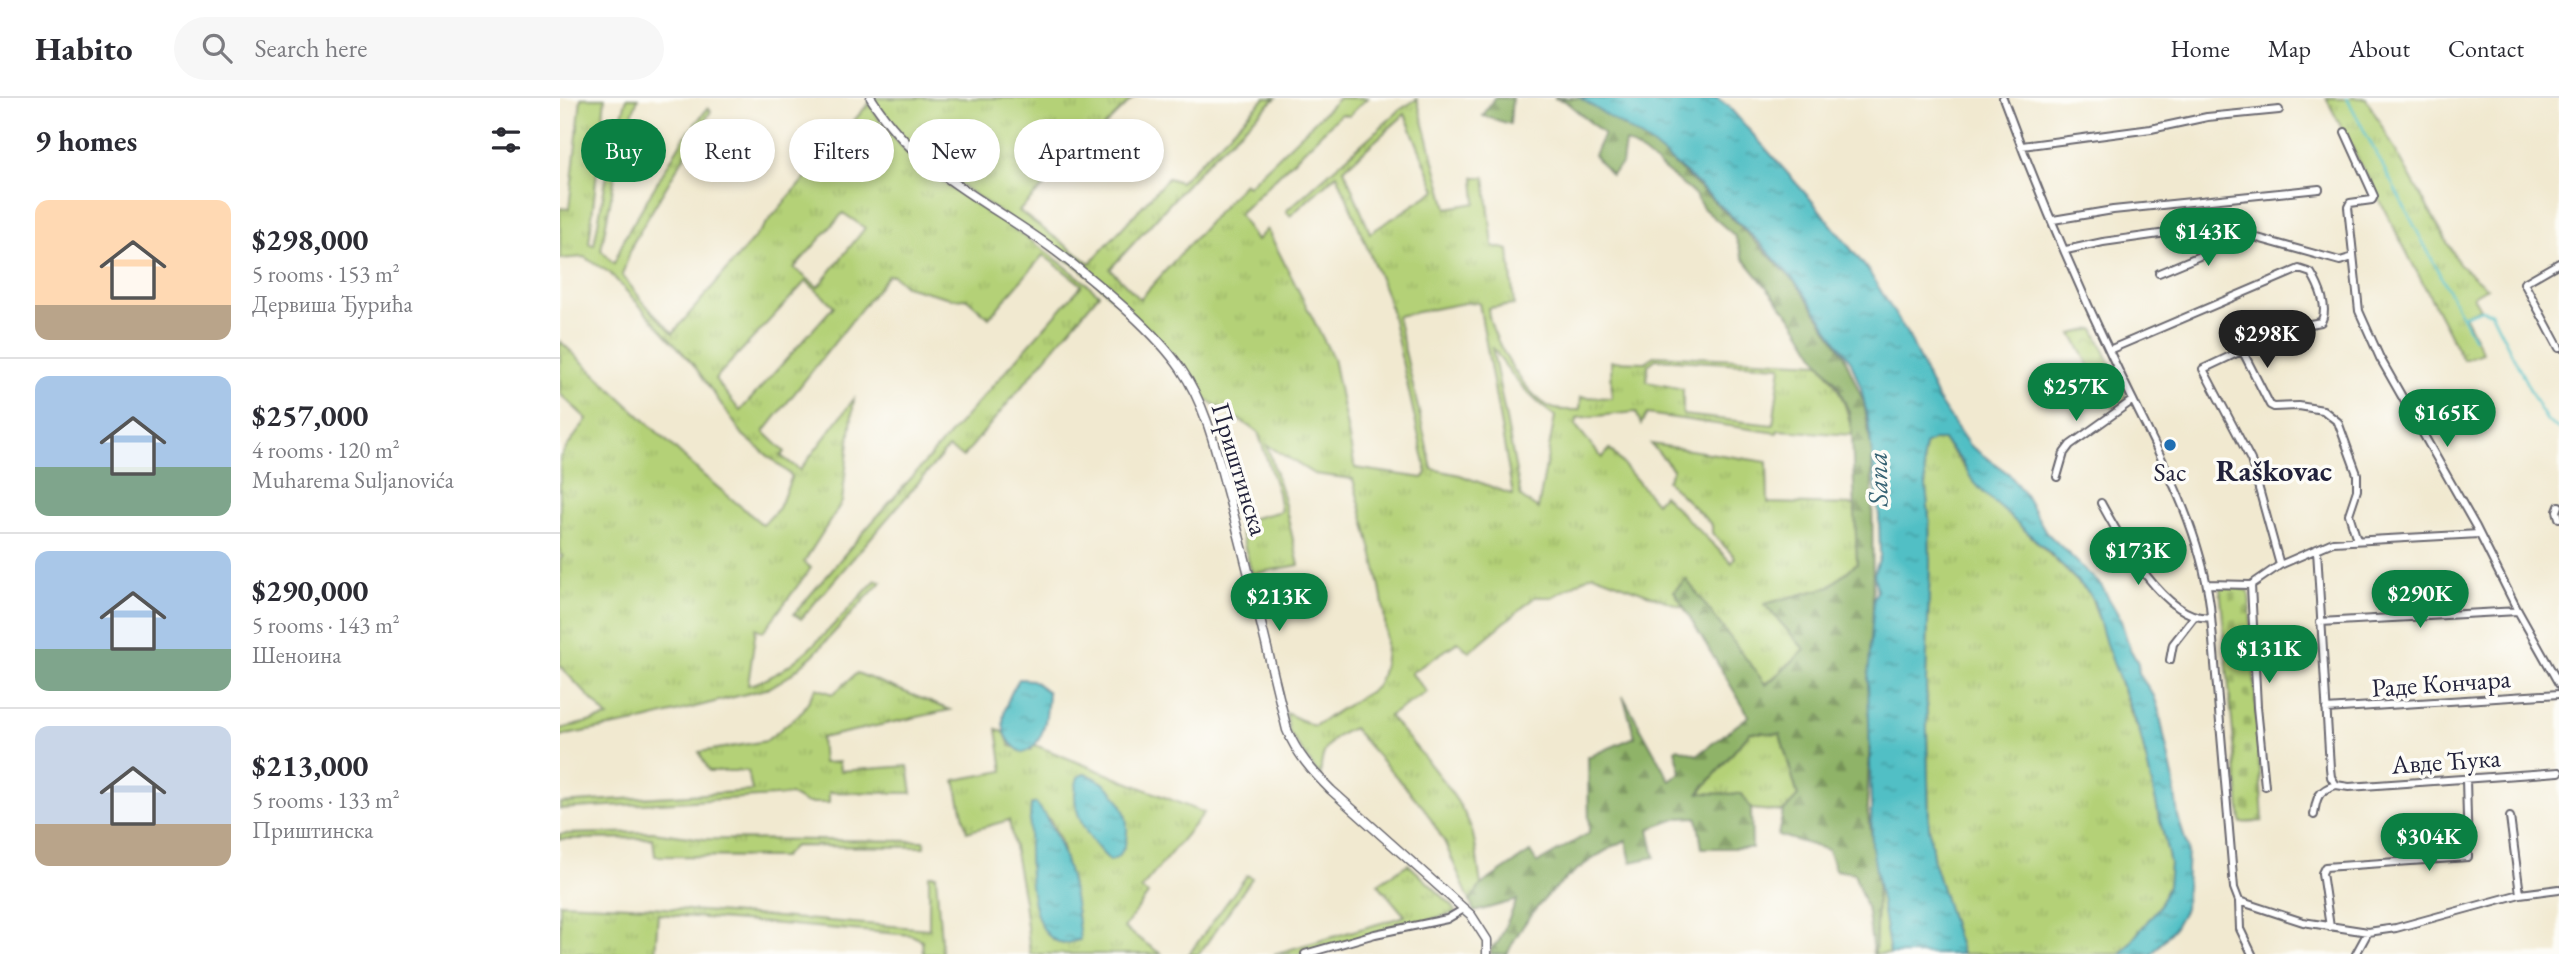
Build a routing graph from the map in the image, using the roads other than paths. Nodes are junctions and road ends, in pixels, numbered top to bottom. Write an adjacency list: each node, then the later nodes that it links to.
1 (872, 98): 44 (street, Приштинска)
2 (2003, 98): 5 (street)
3 (2279, 110): 5 (street)
4 (2345, 132): 10 (street)
5 (2022, 146): 7 (street)
6 (2319, 189): 7 (street)
7 (2053, 220): 9 (street)
8 (2243, 234): 9 (street); 10 (street); 12 (street)
9 (2066, 250): 14 (street)
10 (2353, 257): 21 (street)
11 (2559, 263): 13 (street)
12 (2159, 273)
13 (2559, 348)
14 (2109, 350): 15 (street); 16 (street)
15 (2242, 350): 22 (street); 24 (street)
16 (2133, 400): 17 (street); 25 (street)
17 (2057, 477)
18 (2101, 503): 28 (street)
19 (2559, 506): 20 (street)
20 (2559, 518)
21 (2479, 534): 22 (street); 27 (street)
22 (2357, 540): 23 (street)
23 (2317, 550): 24 (street); 30 (street)
24 (2280, 565): 26 (street)
25 (2207, 584): 26 (street); 29 (street)
26 (2251, 585): 38 (street)
27 (2518, 611): 30 (street); 32 (street)
28 (2194, 617): 29 (street); 31 (street)
29 (2211, 617): 43 (street)
30 (2320, 622): 34 (street)
31 (2171, 660)
32 (2559, 684)
33 (2559, 694): 34 (street, Раде Кончара)
34 (2326, 709): 37 (street)
35 (2559, 772): 36 (street, Авде Ћука)
36 (2466, 779): 37 (street, Авде Ћука); 45 (street)
37 (2336, 785): 39 (street)
38 (2265, 786)
39 (2314, 815)
40 (2510, 817): 42 (street)
41 (2559, 890): 42 (street)
42 (2520, 894): 46 (street)
43 (2239, 901): 45 (street); 49 (street)
44 (1464, 909): 47 (street); 48 (street, Приштинска)
45 (2330, 928): 46 (street)
46 (2368, 932): 50 (street)
47 (1306, 954)
48 (1487, 954)
49 (2252, 954)
50 (2356, 954)

